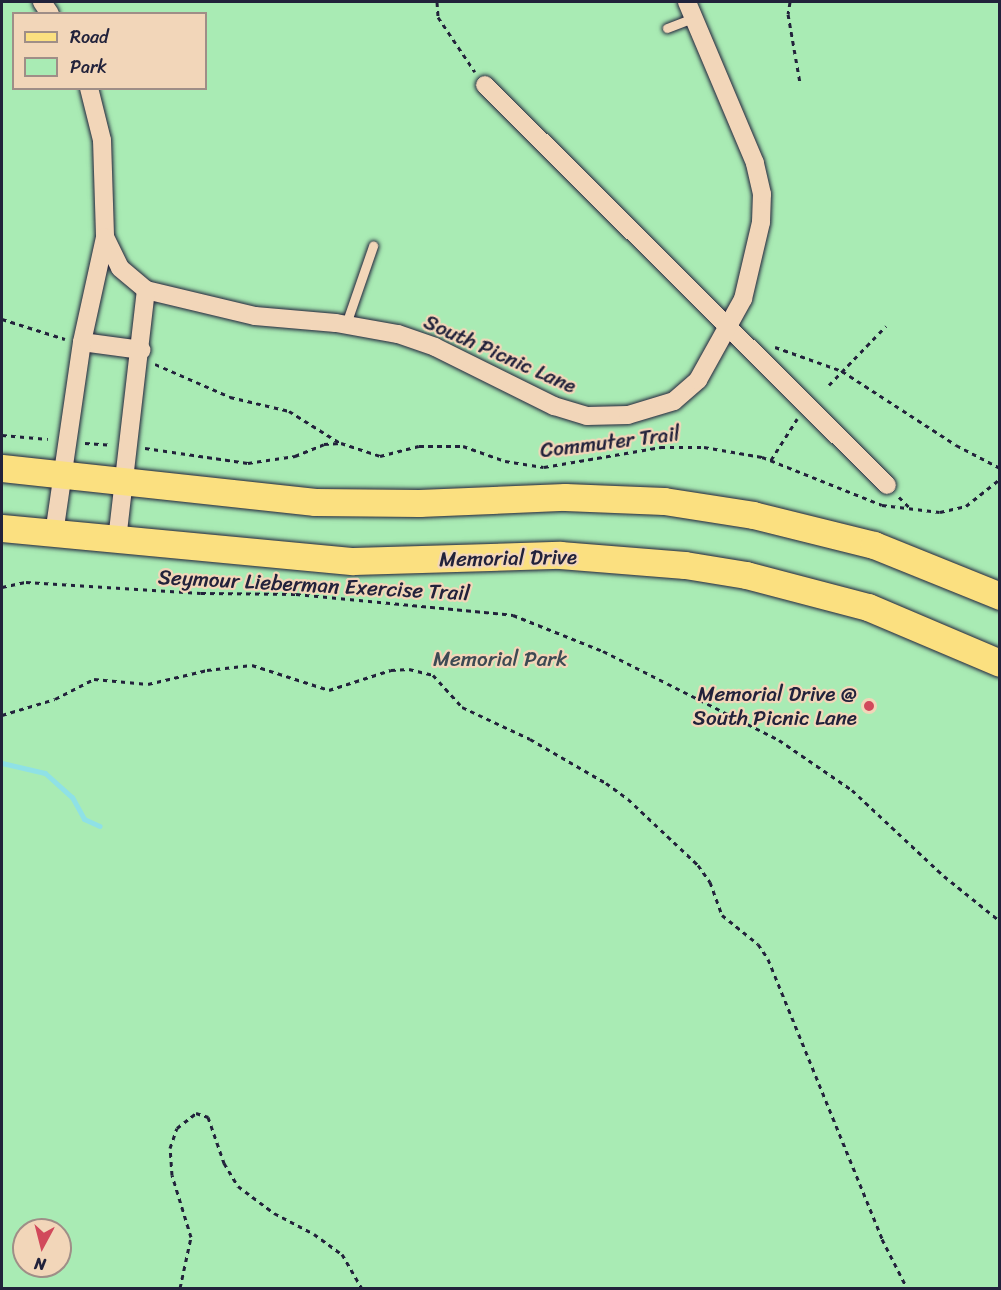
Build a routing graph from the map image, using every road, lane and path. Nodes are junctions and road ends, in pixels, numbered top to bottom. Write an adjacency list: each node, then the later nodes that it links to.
1 (437, 2): 6 (path)
2 (790, 2): 5 (path)
3 (691, 9): 4 (lane); 14 (street, South Picnic Lane)
4 (667, 28)
5 (800, 83)
6 (485, 85): 14 (street)
7 (90, 90): 8 (street, South Picnic Lane)
8 (105, 237): 10 (street, South Picnic Lane); 15 (street, South Picnic Lane)
9 (373, 246): 12 (lane)
10 (146, 290): 12 (street, South Picnic Lane); 17 (street)
11 (2, 319): 15 (path)
12 (346, 324): 14 (street, South Picnic Lane)
13 (886, 326): 18 (path)
14 (729, 330): 33 (street)
15 (82, 342): 17 (street); 30 (street, South Picnic Lane)
16 (769, 343): 18 (path)
17 (141, 350): 24 (path); 32 (street)
18 (842, 371): 19 (path); 29 (path)
19 (829, 385)
20 (803, 413): 27 (path)
21 (2, 435): 22 (path)
22 (48, 439)
23 (77, 442): 25 (path)
24 (341, 443): 26 (path, Commuter Trail); 27 (path, Commuter Trail)
25 (109, 445)
26 (141, 447)
27 (771, 460): 31 (path, Commuter Trail)
28 (2, 468): 30 (main road)
29 (999, 468)
30 (60, 474): 32 (main road); 35 (street, South Picnic Lane)
31 (999, 479)
32 (124, 481): 36 (street); 38 (main road)
33 (887, 485)
34 (2, 528): 35 (main road, Memorial Drive)
35 (54, 534): 36 (main road, Memorial Drive)
36 (117, 540): 39 (main road, Memorial Drive)
37 (2, 587): 41 (path, Seymour Lieberman Exercise Trail)
38 (999, 596)
39 (999, 663)
40 (3, 714): 44 (path)
41 (999, 921)
42 (180, 1288): 43 (path)
43 (362, 1288)
44 (907, 1288)

